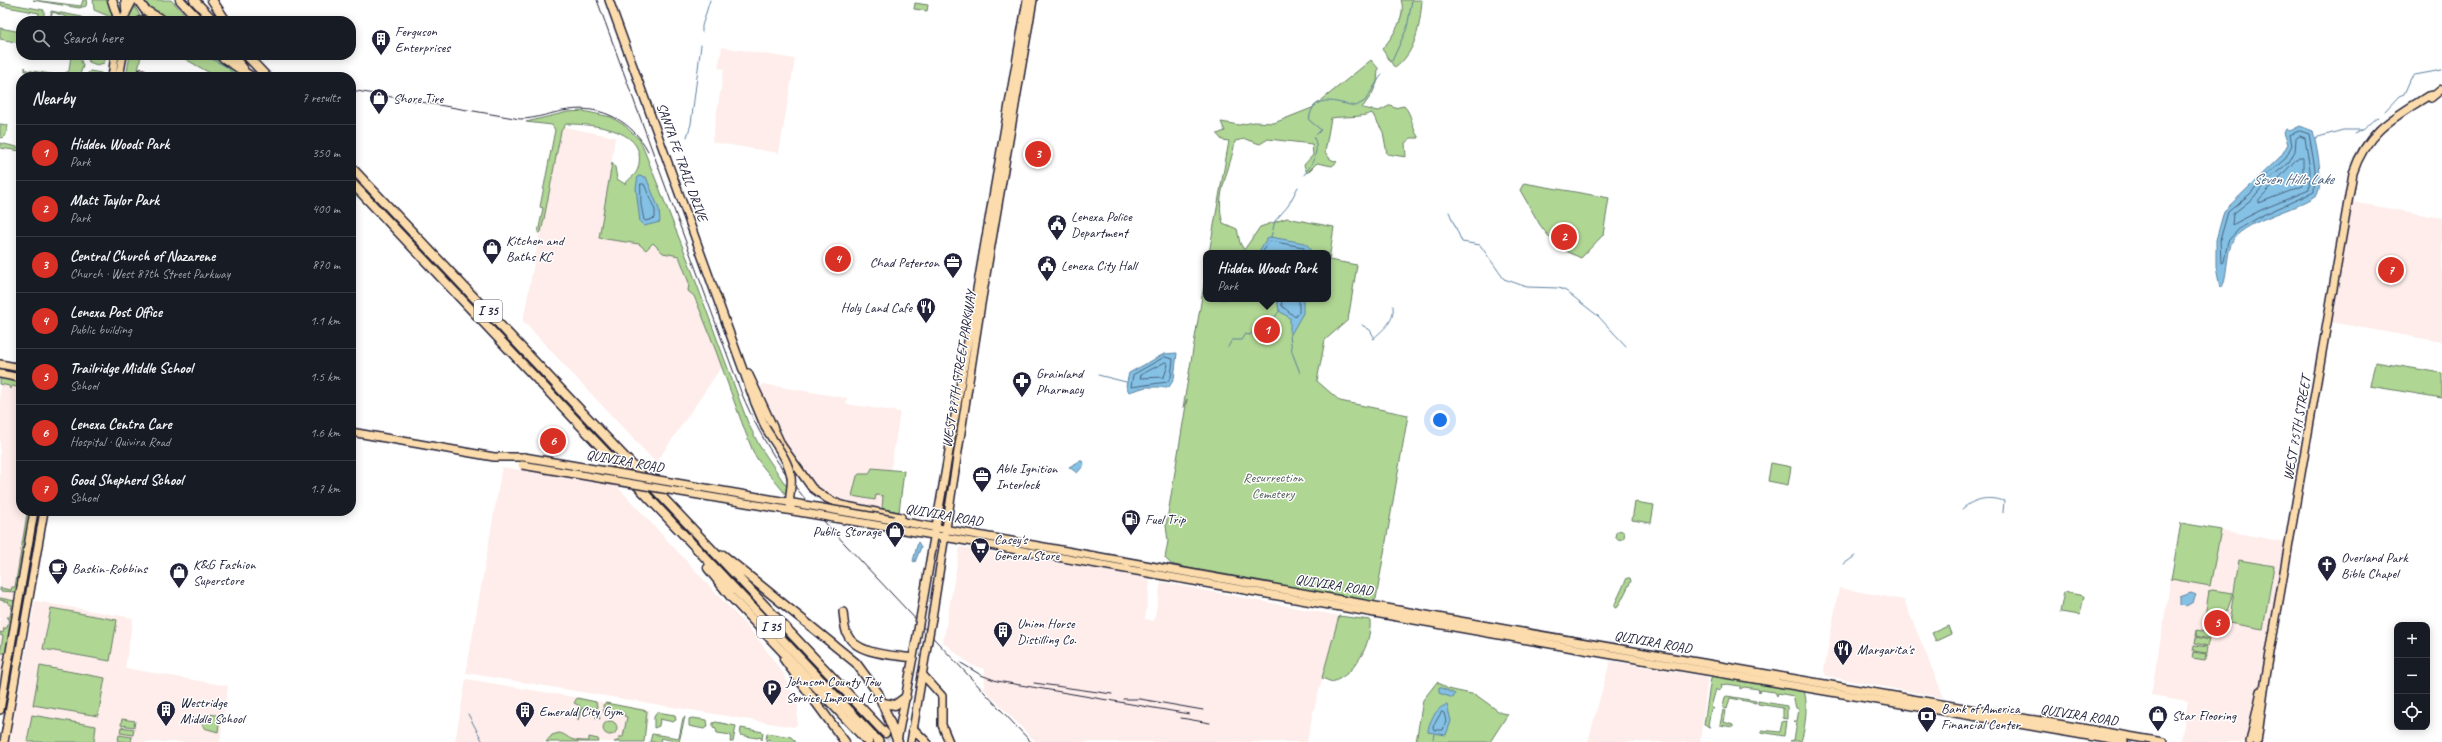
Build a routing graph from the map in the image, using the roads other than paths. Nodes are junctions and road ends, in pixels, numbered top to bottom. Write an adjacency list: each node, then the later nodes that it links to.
1 (112, 0): 12 (highway)
2 (125, 0): 13 (main road)
3 (133, 0): 14 (main road)
4 (138, 0): 15 (highway)
5 (180, 0): 16 (highway)
6 (194, 0): 17 (highway)
7 (212, 0): 18 (highway)
8 (609, 0): 39 (main road, SANTA FE TRAIL DRIVE)
9 (1027, 0): 11 (main road, WEST 87TH STREET PARKWAY)
10 (1033, 0): 19 (main road, WEST 87TH STREET PARKWAY)
11 (1025, 10): 19 (main road); 48 (main road, WEST 87TH STREET PARKWAY)
12 (118, 16)
13 (126, 16)
14 (126, 16)
15 (156, 16)
16 (195, 16)
17 (209, 16)
18 (223, 16)
19 (1026, 40): 49 (main road, WEST 87TH STREET PARKWAY)
20 (114, 60): 26 (main road)
21 (122, 60): 27 (main road)
22 (226, 60): 28 (highway)
23 (237, 60): 29 (highway)
24 (251, 60): 30 (highway)
25 (255, 60): 31 (highway)
26 (113, 72)
27 (120, 72)
28 (244, 72)
29 (247, 72)
30 (262, 72)
31 (263, 72)
32 (2442, 89): 62 (main road, WEST 75TH STREET)
33 (356, 171): 51 (highway, I 35)
34 (356, 187): 44 (highway, I 35)
35 (0, 364): 36 (main road)
36 (16, 367)
37 (0, 374): 38 (main road)
38 (16, 377)
39 (761, 407): 42 (main road, SANTA FE TRAIL DRIVE, bridge); 47 (main road, SANTA FE TRAIL DRIVE)
40 (356, 433): 41 (main road, QUIVIRA ROAD)
41 (523, 461): 42 (main road, QUIVIRA ROAD, bridge); 43 (main road, QUIVIRA ROAD, bridge)
42 (789, 503): 43 (main road, bridge); 47 (main road, QUIVIRA ROAD, bridge)
43 (795, 511): 50 (main road, QUIVIRA ROAD, bridge)
44 (663, 513): 57 (highway); 74 (highway, I 35)
45 (33, 516): 67 (main road)
46 (43, 516): 71 (main road)
47 (923, 524): 48 (main road, QUIVIRA ROAD)
48 (936, 526): 49 (main road, QUIVIRA ROAD); 50 (main road, WEST 87TH STREET PARKWAY)
49 (947, 528): 52 (main road, WEST 87TH STREET PARKWAY); 53 (main road, QUIVIRA ROAD)
50 (935, 536): 52 (main road, QUIVIRA ROAD); 60 (main road, WEST 87TH STREET PARKWAY, bridge)
51 (700, 537): 66 (highway); 69 (highway, I 35)
52 (945, 537): 54 (main road, QUIVIRA ROAD); 61 (main road, WEST 87TH STREET PARKWAY, bridge)
53 (1013, 540): 54 (main road); 55 (main road, QUIVIRA ROAD)
54 (998, 547): 55 (main road, QUIVIRA ROAD)
55 (1230, 584): 58 (main road, QUIVIRA ROAD); 59 (main road, QUIVIRA ROAD)
56 (843, 612): 60 (main road)
57 (755, 622): 72 (highway); 73 (highway)
58 (1499, 628): 59 (main road); 79 (main road, QUIVIRA ROAD)
59 (1464, 629): 78 (main road, QUIVIRA ROAD)
60 (913, 658): 65 (main road, WEST 87TH STREET PARKWAY)
61 (922, 674): 63 (main road); 64 (main road, WEST 87TH STREET PARKWAY)
62 (2266, 676): 80 (main road, WEST 75TH STREET); 81 (main road, WEST 75TH STREET)
63 (936, 688): 64 (main road); 77 (main road)
64 (920, 690): 68 (main road, WEST 87TH STREET PARKWAY)
65 (906, 697): 66 (highway); 70 (main road, WEST 87TH STREET PARKWAY)
66 (883, 703): 70 (highway)
67 (0, 710)
68 (913, 729): 75 (main road, WEST 87TH STREET PARKWAY); 76 (highway)
69 (885, 733)
70 (898, 741)
71 (4, 742)
72 (845, 742)
73 (868, 742)
74 (879, 742)
75 (911, 742)
76 (926, 742)
77 (949, 742)
78 (2124, 742)
79 (2163, 742)
80 (2250, 742)
81 (2257, 742)

